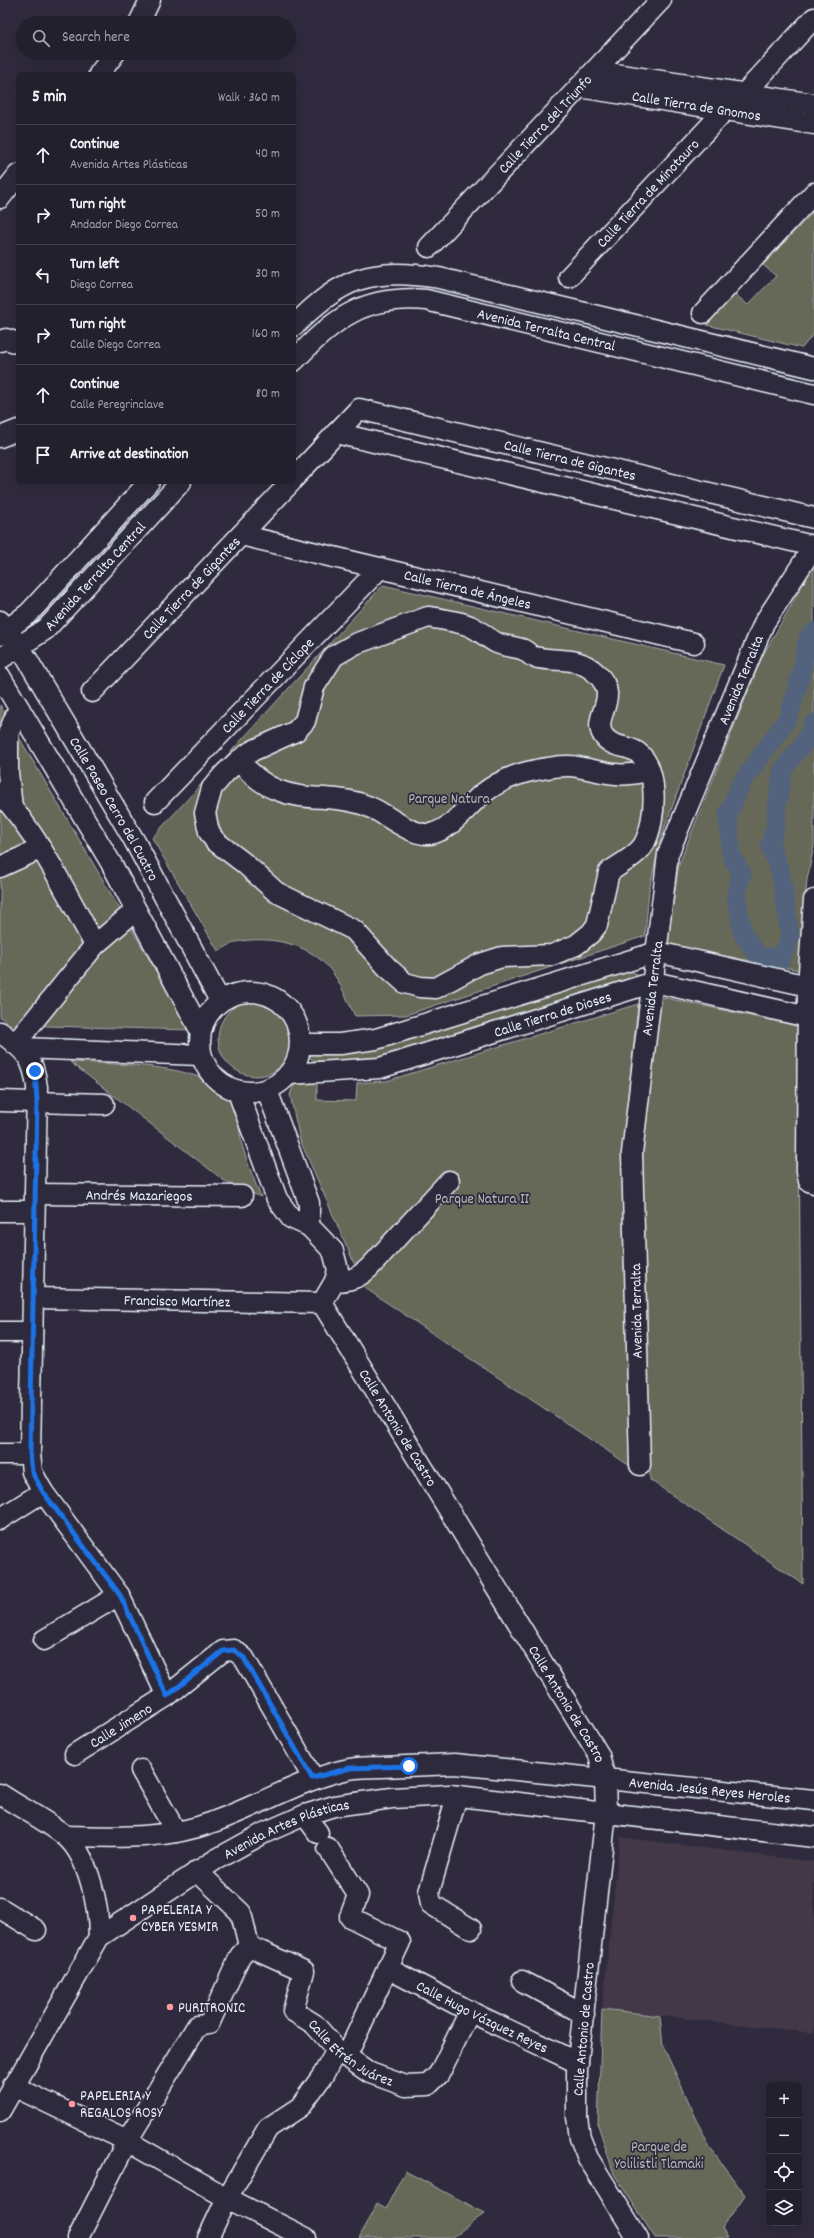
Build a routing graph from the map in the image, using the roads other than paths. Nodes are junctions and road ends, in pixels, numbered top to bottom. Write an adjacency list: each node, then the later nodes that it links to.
1 (150, 0): 3 (street)
2 (661, 0): 6 (street, Calle Tierra del Triunfo)
3 (142, 16)
4 (814, 18): 9 (street)
5 (110, 60): 7 (street)
6 (595, 71): 8 (street, Calle Tierra del Triunfo); 9 (street, Calle Tierra de Gnomos)
7 (101, 72)
8 (579, 87): 11 (street, Calle Tierra de Gnomos); 16 (street, Calle Tierra del Triunfo)
9 (744, 94): 10 (street, Calle Tierra de Gnomos)
10 (814, 104)
11 (725, 110): 12 (street, Calle Tierra de Gnomos); 17 (street, Calle Tierra de Minotauro)
12 (814, 124)
13 (16, 178): 15 (street)
14 (814, 193): 18 (street)
15 (0, 198)
16 (429, 247)
17 (570, 277)
18 (702, 313)
19 (296, 324): 23 (street, Avenida Terralta Central)
20 (0, 341): 21 (street)
21 (16, 342)
22 (296, 359): 24 (street, Avenida Terralta Central)
23 (814, 368)
24 (814, 394)
25 (16, 431): 27 (street)
26 (336, 433): 28 (street, Calle Tierra de Gigantes); 32 (street, Calle Tierra de Gigantes); 34 (street, Calle Tierra de Gigantes)
27 (0, 437)
28 (296, 476)
29 (147, 484): 36 (street, Avenida Terralta Central)
30 (179, 484): 38 (street, Avenida Terralta Central)
31 (288, 484): 33 (street, Calle Tierra de Gigantes)
32 (814, 518)
33 (242, 534): 35 (street, Calle Tierra de Ángeles); 41 (street, Calle Tierra de Gigantes)
34 (814, 546): 54 (street, Avenida Terralta)
35 (380, 568): 37 (street, Calle Tierra de Ángeles); 46 (street, Calle Tierra de Cíclope)
36 (2, 628): 38 (street, Calle Paseo Cerro del Cuatro)
37 (694, 643)
38 (20, 647): 39 (street, Avenida Terralta Central); 47 (street, Calle Paseo Cerro del Cuatro)
39 (0, 659)
40 (0, 676): 42 (street, Calle Paseo Cerro del Cuatro)
41 (92, 692)
42 (19, 708): 45 (street); 49 (street, Calle Paseo Cerro del Cuatro)
43 (238, 761): 44 (street); 44 (street); 44 (street)
44 (649, 771)
45 (6, 800): 48 (street)
46 (155, 802)
47 (134, 840): 49 (street); 57 (street, Calle Paseo Cerro del Cuatro)
48 (40, 849): 50 (street); 53 (street)
49 (111, 863): 52 (street, Calle Paseo Cerro del Cuatro)
50 (0, 868)
51 (814, 900): 56 (street)
52 (136, 910): 53 (street); 59 (street, Calle Paseo Cerro del Cuatro)
53 (95, 945): 60 (street)
54 (657, 952): 55 (street, Avenida Terralta); 56 (street, Calle Tierra de Dioses); 61 (street, Calle Tierra de Dioses)
55 (654, 982): 58 (street); 63 (street, Calle Tierra de Dioses); 82 (street, Avenida Terralta)
56 (811, 988): 58 (street)
57 (220, 1001): 59 (street); 61 (street)
58 (811, 1019): 70 (street)
59 (200, 1030): 62 (street)
60 (12, 1041): 62 (street); 67 (street)
61 (301, 1044): 63 (street)
62 (200, 1055): 65 (street)
63 (289, 1074): 64 (street)
64 (267, 1090): 65 (street); 74 (street)
65 (238, 1092): 74 (street)
66 (0, 1101): 67 (street)
67 (37, 1102): 68 (street); 72 (street)
68 (104, 1104)
69 (449, 1181): 75 (street)
70 (811, 1182)
71 (242, 1196): 72 (street, Andrés Mazariegos)
72 (35, 1203): 73 (street, Andrés Mazariegos); 76 (street)
73 (0, 1211)
74 (309, 1226): 75 (street)
75 (335, 1281): 77 (street)
76 (33, 1298): 77 (street, Francisco Martínez); 79 (street)
77 (322, 1303): 91 (street, Calle Antonio de Castro)
78 (0, 1332): 79 (street)
79 (32, 1332): 81 (street)
80 (0, 1454): 81 (street)
81 (30, 1454): 83 (street)
82 (640, 1464)
83 (43, 1492): 84 (street); 85 (street)
84 (0, 1518)
85 (120, 1595): 86 (street); 87 (street)
86 (44, 1640)
87 (167, 1696): 88 (street, Calle Jimeno); 90 (street, Calle Jimeno)
88 (75, 1754)
89 (141, 1770): 97 (street)
90 (312, 1778): 91 (street); 97 (street)
91 (605, 1780): 94 (street, Avenida Jesús Reyes Heroles); 95 (street, Calle Antonio de Castro)
92 (0, 1794): 98 (street)
93 (457, 1796): 95 (street, Avenida Artes Plásticas); 96 (street, Avenida Artes Plásticas); 102 (street)
94 (814, 1800)
95 (606, 1812): 99 (street); 109 (street, Calle Antonio de Castro)
96 (305, 1815): 100 (street, Avenida Artes Plásticas); 106 (street)
97 (176, 1832): 98 (street)
98 (66, 1836): 104 (street)
99 (814, 1837)
100 (197, 1871): 104 (street, Avenida Artes Plásticas); 105 (street)
101 (0, 1908): 103 (street)
102 (471, 1929)
103 (36, 1930)
104 (99, 1937): 112 (street)
105 (249, 1946): 110 (street, Calle Efrén Juárez); 114 (street)
106 (387, 1968): 108 (street, Calle Hugo Vázquez Reyes); 110 (street)
107 (522, 1981): 109 (street)
108 (474, 2013): 110 (street, Calle Efrén Juárez); 111 (street, Calle Hugo Vázquez Reyes)
109 (584, 2014): 111 (street, Calle Antonio de Castro)
110 (342, 2053): 115 (street)
111 (578, 2063): 119 (street, Calle Antonio de Castro)
112 (13, 2086): 113 (street); 114 (street)
113 (0, 2111)
114 (127, 2141): 115 (street); 116 (street)
115 (227, 2198): 117 (street); 118 (street)
116 (78, 2238)
117 (208, 2238)
118 (306, 2238)
119 (638, 2238)

